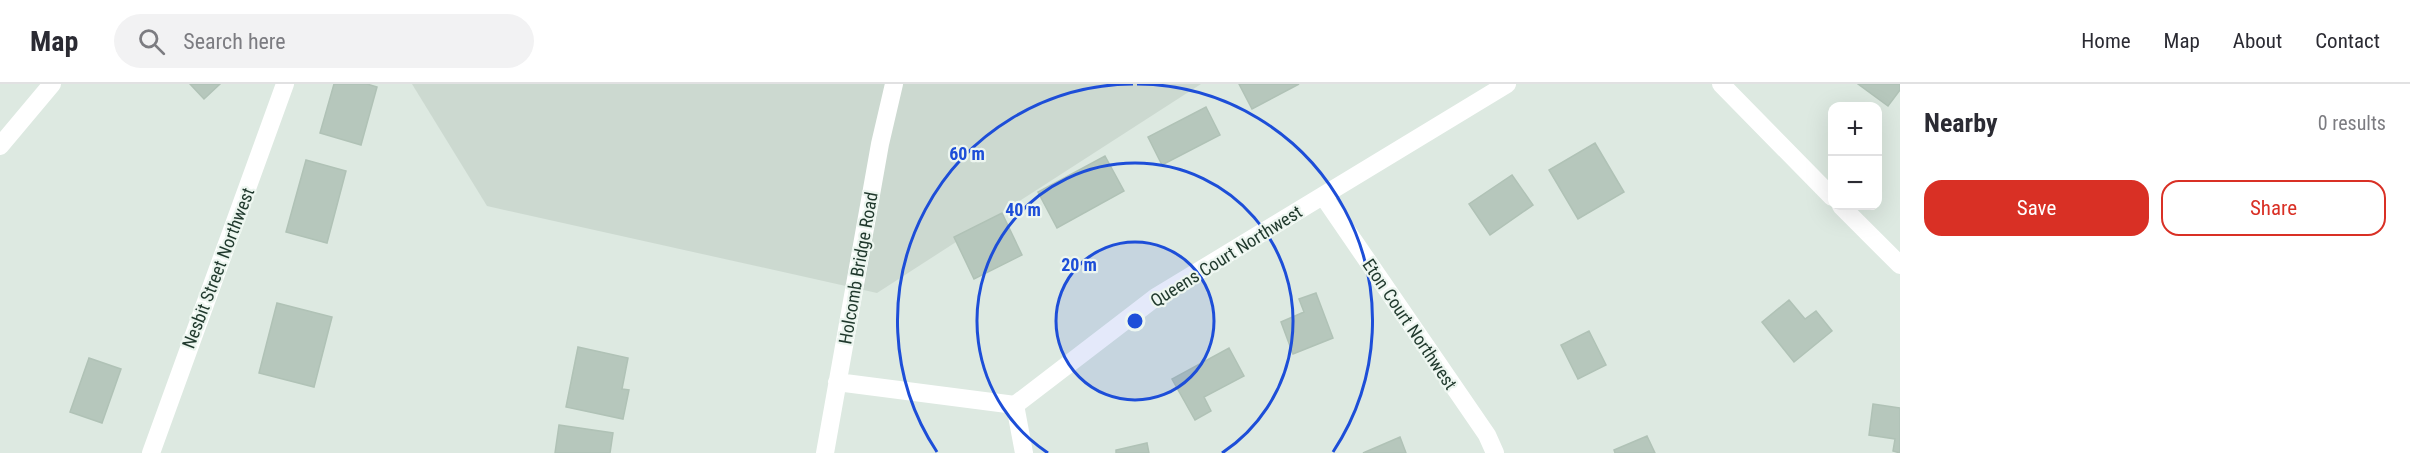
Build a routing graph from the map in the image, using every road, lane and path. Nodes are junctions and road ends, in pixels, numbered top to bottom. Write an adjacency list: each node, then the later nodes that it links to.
1 (52, 84): 6 (street)
2 (285, 84): 13 (street, Nesbit Street Northwest)
3 (894, 84): 11 (street, Holcomb Bridge Road)
4 (1507, 84): 8 (street, Queens Court Northwest)
5 (1721, 84): 7 (street)
6 (0, 146)
7 (1828, 192)
8 (1323, 196): 12 (street, Queens Court Northwest); 16 (street, Eton Court Northwest)
9 (1845, 210): 10 (street)
10 (1900, 265)
11 (837, 382): 12 (street); 14 (street, Holcomb Bridge Road)
12 (1015, 405): 15 (street)
13 (151, 453)
14 (825, 453)
15 (1024, 453)
16 (1495, 453)

